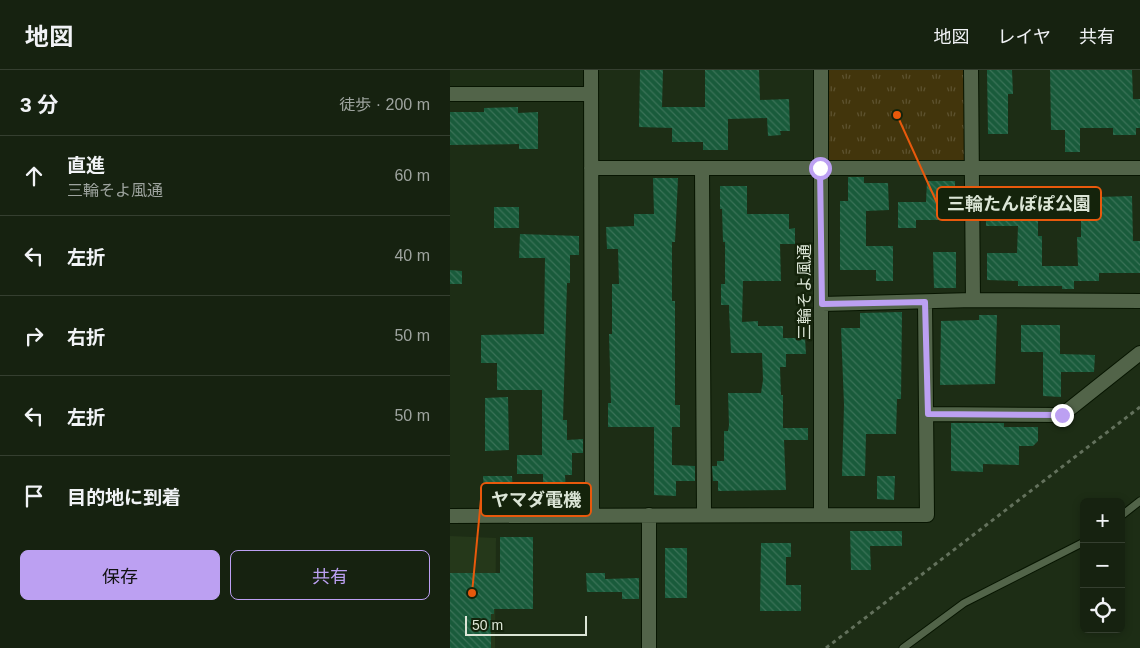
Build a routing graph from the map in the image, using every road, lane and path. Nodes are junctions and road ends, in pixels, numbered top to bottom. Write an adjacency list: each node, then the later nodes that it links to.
1 (591, 70): 5 (street)
2 (821, 70): 8 (street, 三輪そよ風通)
3 (971, 70): 6 (street)
4 (450, 94): 5 (street)
5 (591, 94): 7 (street)
6 (972, 167): 8 (street); 9 (street); 11 (street)
7 (591, 168): 10 (street); 22 (street)
8 (820, 168): 10 (street); 14 (street, 三輪そよ風通)
9 (1140, 168)
10 (702, 169): 20 (street)
11 (973, 300): 12 (street); 13 (street)
12 (1140, 301)
13 (925, 302): 14 (street); 17 (street)
14 (822, 304): 21 (street, 三輪そよ風通)
15 (1140, 353): 17 (street)
16 (1140, 407): 27 (path)
17 (928, 414): 21 (street)
18 (1140, 501): 19 (lane)
19 (1125, 513)
20 (704, 514): 21 (street); 23 (street)
21 (821, 514)
22 (592, 515): 23 (street); 24 (street)
23 (649, 515): 26 (street)
24 (450, 516)
25 (1082, 543): 28 (lane)
26 (649, 648)
27 (826, 648)
28 (903, 648)

